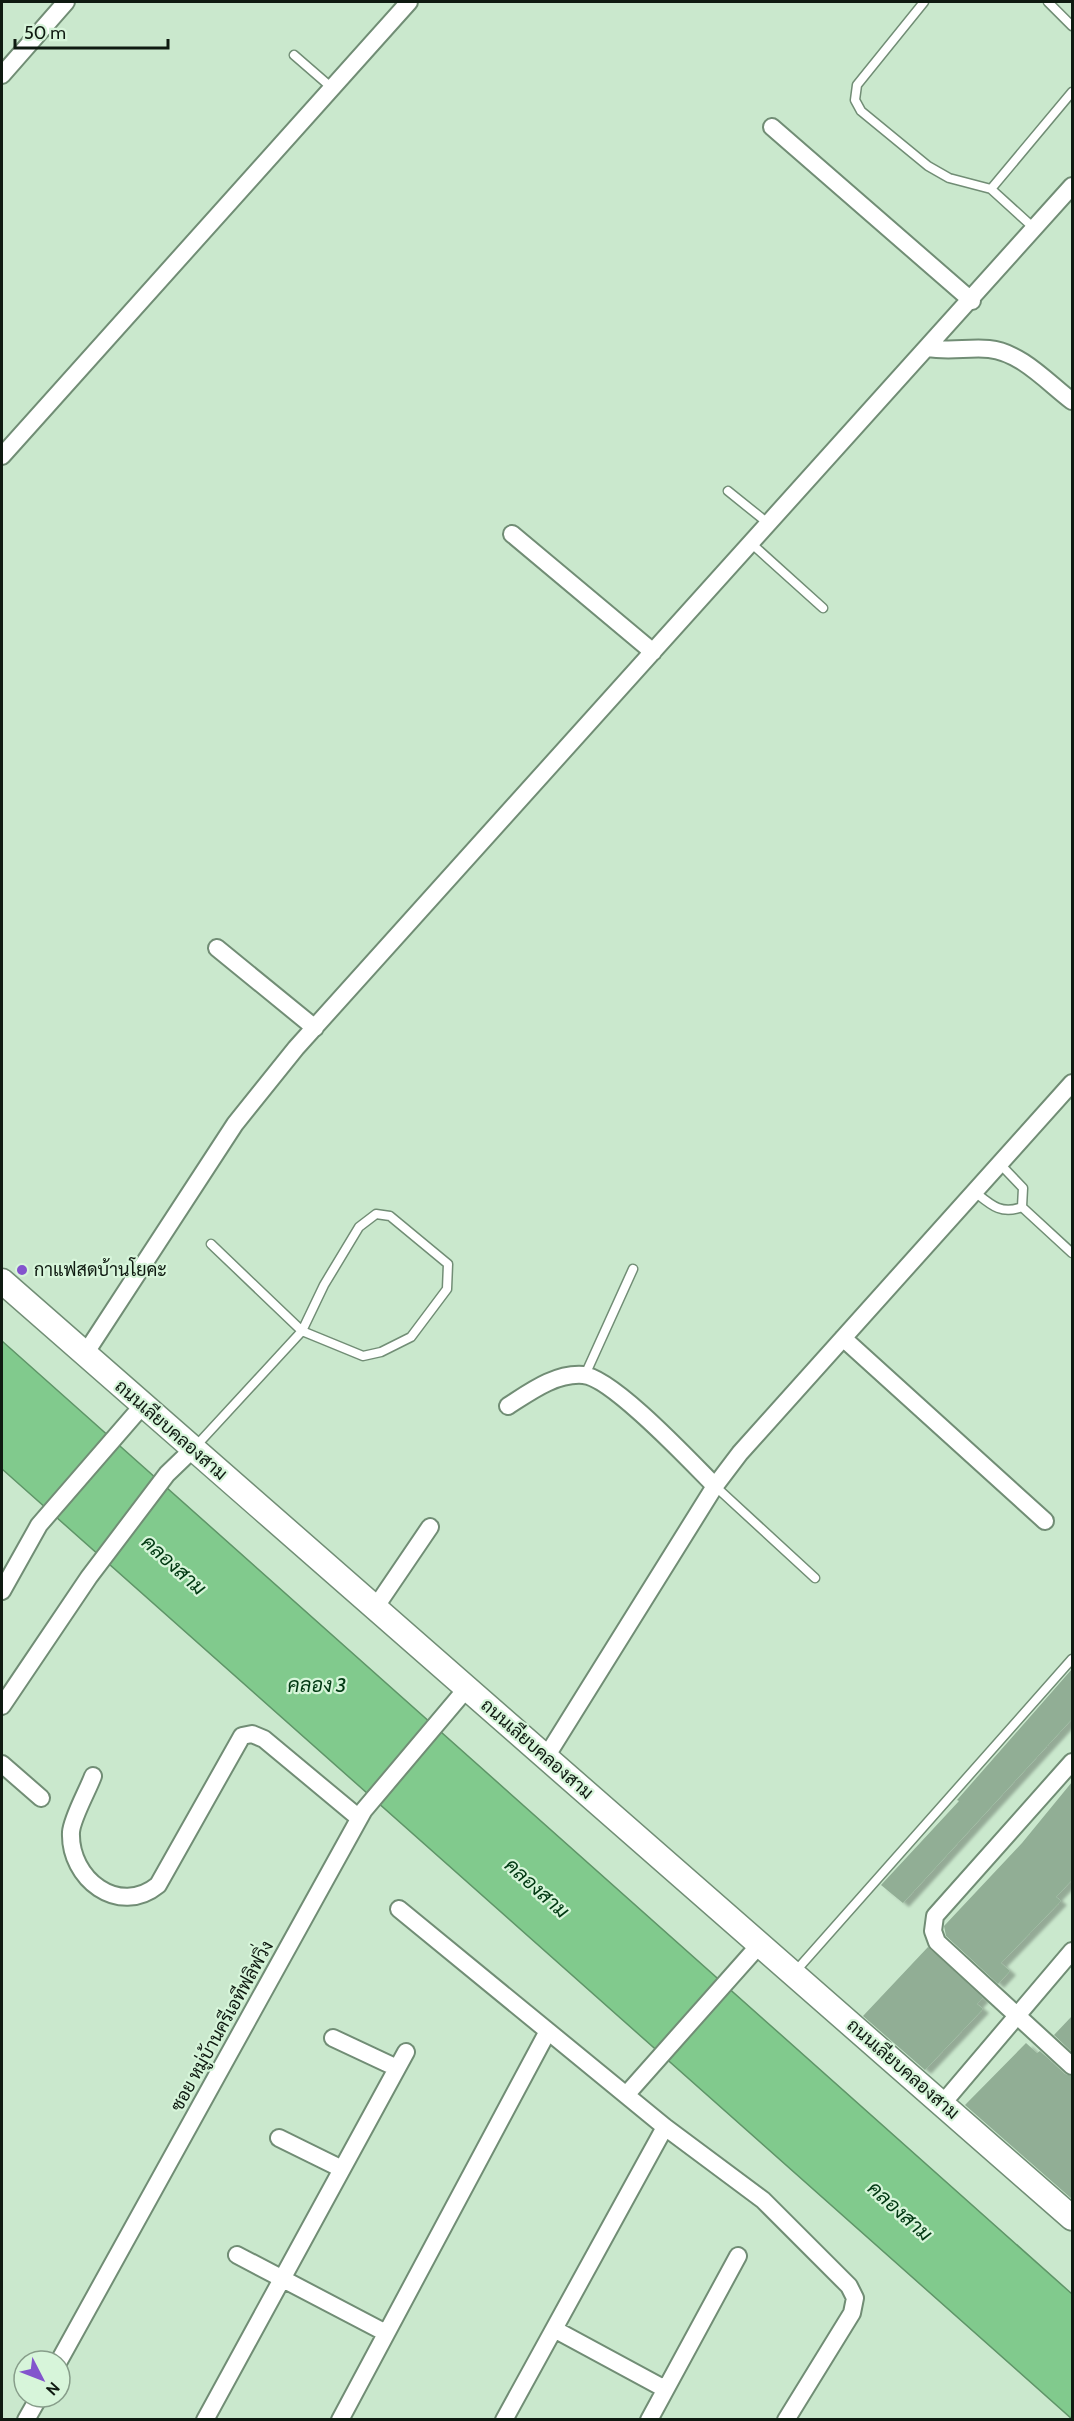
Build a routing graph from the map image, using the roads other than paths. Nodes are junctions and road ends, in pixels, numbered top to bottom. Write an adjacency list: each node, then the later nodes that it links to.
1 (66, 2): 7 (street)
2 (409, 2): 8 (street)
3 (924, 2): 12 (lane)
4 (1048, 2): 5 (lane)
5 (1072, 26)
6 (294, 55): 8 (lane)
7 (2, 75)
8 (332, 88): 17 (street)
9 (1072, 92): 12 (lane)
10 (772, 127): 14 (street)
11 (1072, 186): 13 (street)
12 (991, 189): 13 (lane)
13 (1035, 229): 14 (street)
14 (972, 301): 15 (street)
15 (928, 348): 16 (street); 19 (street)
16 (1072, 400)
17 (2, 456)
18 (728, 490): 19 (lane)
19 (770, 524): 21 (street)
20 (512, 534): 23 (street)
21 (752, 544): 22 (lane); 23 (street)
22 (823, 608)
23 (653, 652): 25 (street)
24 (217, 948): 25 (street)
25 (315, 1028): 36 (street)
26 (1071, 1089): 27 (street)
27 (1000, 1164): 28 (street); 29 (lane)
28 (975, 1192): 29 (lane); 35 (street)
29 (1022, 1207): 31 (lane)
30 (211, 1244): 34 (lane)
31 (1072, 1253)
32 (633, 1269): 37 (lane)
33 (2, 1281): 36 (main road, ถนนเลียบคลองสาม)
34 (302, 1331): 34 (lane); 40 (lane)
35 (843, 1338): 41 (street); 42 (street)
36 (85, 1354): 38 (main road, ถนนเลียบคลองสาม)
37 (585, 1375): 39 (street); 41 (street)
38 (143, 1405): 40 (main road, ถนนเลียบคลองสาม); 45 (street)
39 (508, 1406)
40 (193, 1449): 46 (main road, ถนนเลียบคลองสาม); 49 (street)
41 (716, 1486): 44 (lane); 50 (street)
42 (1045, 1521)
43 (430, 1527): 46 (street)
44 (815, 1578)
45 (2, 1591)
46 (375, 1608): 48 (main road, ถนนเลียบคลองสาม)
47 (1072, 1659): 59 (lane)
48 (467, 1688): 50 (main road, ถนนเลียบคลองสาม); 55 (street, ซอย หมู่บ้านครีเอทีฟลิฟวิ่ง)
49 (2, 1706)
50 (546, 1757): 57 (main road, ถนนเลียบคลองสาม)
51 (1072, 1762): 60 (street)
52 (2, 1764): 54 (street)
53 (93, 1776): 55 (street)
54 (41, 1798)
55 (361, 1814): 77 (street, ซอย หมู่บ้านครีเอทีฟลิฟวิ่ง)
56 (399, 1910): 61 (street)
57 (761, 1943): 59 (main road, ถนนเลียบคลองสาม); 66 (street)
58 (1072, 1952): 60 (street)
59 (794, 1972): 67 (main road, ถนนเลียบคลองสาม)
60 (1016, 2016): 64 (street); 67 (street)
61 (548, 2031): 66 (street); 76 (street)
62 (333, 2038): 65 (street)
63 (406, 2052): 65 (street)
64 (1072, 2066)
65 (397, 2068): 70 (street)
66 (626, 2095): 68 (street)
67 (943, 2103): 71 (main road, ถนนเลียบคลองสาม)
68 (665, 2127): 75 (street); 83 (street)
69 (279, 2138): 70 (street)
70 (342, 2169): 74 (street)
71 (1072, 2218)
72 (237, 2255): 74 (street)
73 (738, 2256): 78 (street)
74 (282, 2280): 76 (street); 79 (street)
75 (554, 2328): 78 (street); 81 (street)
76 (386, 2333): 80 (street)
77 (66, 2349)
78 (666, 2389): 82 (street)
79 (205, 2420)
80 (340, 2420)
81 (504, 2420)
82 (649, 2420)
83 (786, 2420)

